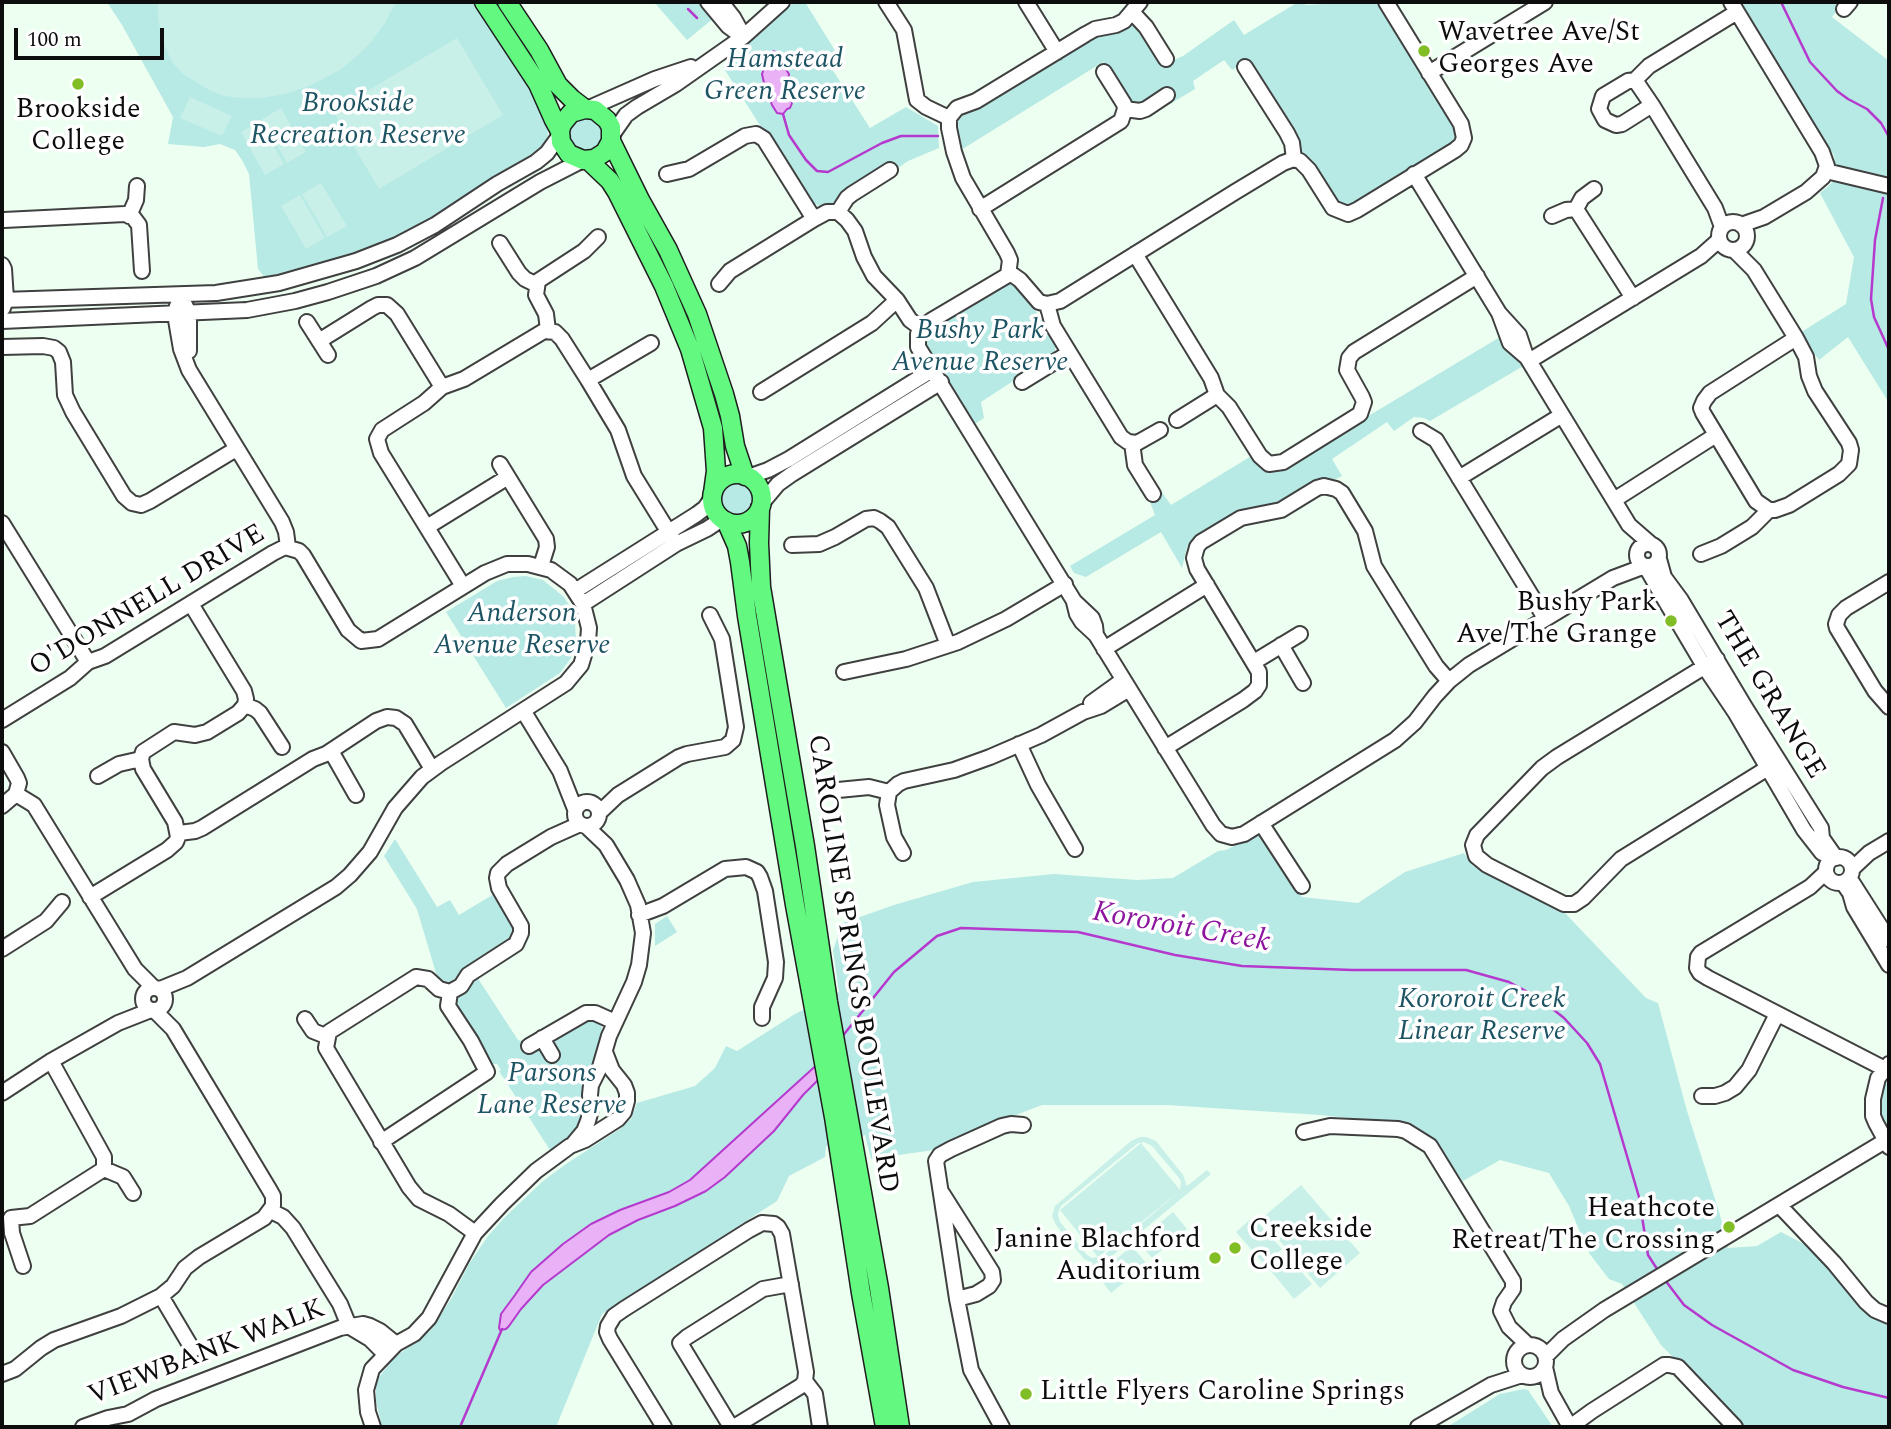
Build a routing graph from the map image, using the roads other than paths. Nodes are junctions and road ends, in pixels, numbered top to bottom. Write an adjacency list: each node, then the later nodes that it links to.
1 (484, 2): 25 (main road)
2 (507, 2): 22 (main road)
3 (708, 2): 12 (street)
4 (721, 2): 12 (street)
5 (782, 2): 12 (street)
6 (886, 2): 24 (street)
7 (1026, 2): 13 (street)
8 (1386, 2): 18 (street)
9 (1545, 2): 18 (street)
10 (1136, 7): 13 (street); 15 (street)
11 (1734, 7): 19 (street); 30 (street)
12 (743, 37): 14 (street)
13 (1057, 52): 24 (street)
14 (715, 57): 22 (street); 26 (street)
15 (1166, 59)
16 (1245, 67): 27 (street)
17 (1104, 72): 23 (street)
18 (1429, 73): 32 (street)
19 (1635, 80): 21 (street); 21 (street)
20 (1167, 95): 23 (street)
21 (1652, 105): 43 (street)
22 (586, 109): 25 (main road); 26 (main road)
23 (1125, 109): 36 (street)
24 (949, 118): 36 (street)
25 (560, 133): 28 (main road); 53 (street)
26 (611, 138): 28 (main road); 87 (main road)
27 (1294, 159): 32 (street); 46 (street)
28 (585, 160): 59 (street); 90 (main road)
29 (890, 170): 38 (street)
30 (1826, 172): 34 (street); 43 (street)
31 (667, 174): 41 (street)
32 (1415, 174): 50 (street)
33 (136, 186): 39 (street)
34 (1889, 186)
35 (1594, 189): 37 (street)
36 (980, 209): 49 (street)
37 (1576, 209): 40 (street); 55 (street)
38 (838, 212): 41 (street); 56 (street)
39 (129, 216): 42 (street); 48 (street)
40 (1552, 216)
41 (814, 219): 51 (street)
42 (3, 223)
43 (1733, 236): 55 (street); 65 (street)
44 (598, 237): 52 (street)
45 (500, 243): 52 (street)
46 (1135, 254): 58 (street); 77 (street)
47 (2, 265): 57 (street)
48 (142, 271)
49 (1008, 275): 58 (street); 63 (street)
50 (1477, 276): 71 (street); 77 (street)
51 (719, 284)
52 (537, 285): 64 (street)
53 (247, 289): 54 (street); 59 (street)
54 (180, 295): 57 (street); 60 (street)
55 (1633, 298): 71 (street)
56 (897, 300): 63 (street); 76 (street)
57 (3, 304)
58 (1047, 304): 69 (street)
59 (270, 306): 60 (street)
60 (182, 314): 61 (street); 84 (street)
61 (2, 321)
62 (307, 322): 66 (street)
63 (921, 328): 72 (street)
64 (548, 330): 73 (street); 75 (street)
65 (1796, 338): 82 (street); 93 (street)
66 (319, 341): 70 (street); 75 (street)
67 (650, 342): 73 (street)
68 (2, 347): 84 (street)
69 (1069, 353): 74 (street); 83 (street)
70 (328, 355)
71 (1528, 359): 78 (street)
72 (937, 376): 87 (street); 92 (street); 105 (street)
73 (588, 380): 98 (street)
74 (1022, 382)
75 (442, 387): 97 (street)
76 (761, 392)
77 (1217, 395): 79 (street)
78 (1562, 415): 88 (street); 91 (street)
79 (1177, 420)
80 (1160, 430): 83 (street)
81 (1421, 431): 88 (street)
82 (1716, 435): 91 (street); 93 (street)
83 (1132, 443): 89 (street)
84 (236, 449): 100 (street)
85 (500, 464): 86 (street)
86 (508, 477): 97 (street); 103 (street)
87 (747, 477): 90 (main road); 92 (main road)
88 (1459, 478): 111 (street)
89 (1153, 494)
90 (713, 495): 94 (main road); 98 (street)
91 (1615, 500): 96 (street)
92 (761, 505): 94 (main road); 157 (main road, CAROLINE SPRINGS BOULEVARD)
93 (1769, 510): 101 (street)
94 (724, 520): 98 (street); 157 (main road, CAROLINE SPRINGS BOULEVARD)
95 (2, 523): 116 (street)
96 (1629, 525): 102 (street, THE GRANGE); 102 (street)
97 (427, 527): 107 (street)
98 (673, 538): 108 (street)
99 (792, 545): 113 (street)
100 (288, 547): 107 (street, O'DONNELL DRIVE); 109 (street, O'DONNELL DRIVE)
101 (1701, 554)
102 (1645, 560): 111 (street); 118 (street, THE GRANGE)
103 (541, 566): 107 (street, O'DONNELL DRIVE); 108 (street)
104 (1889, 582): 124 (street)
105 (1065, 584): 113 (street); 115 (street)
106 (1207, 585): 115 (street); 117 (street); 120 (street)
107 (463, 586)
108 (579, 597): 125 (street)
109 (191, 604): 116 (street, O'DONNELL DRIVE); 123 (street)
110 (710, 615): 141 (street)
111 (1545, 618): 120 (street)
112 (1300, 634): 114 (street)
113 (948, 645): 119 (street)
114 (1280, 645): 117 (street); 121 (street)
115 (1104, 649): 122 (street)
116 (88, 662): 126 (street, O'DONNELL DRIVE)
117 (1254, 662): 129 (street)
118 (1711, 662): 133 (street, THE GRANGE); 133 (street)
119 (844, 672)
120 (1449, 681): 142 (street)
121 (1303, 683)
122 (1126, 684): 127 (street); 129 (street)
123 (245, 705): 128 (street); 132 (street)
124 (1889, 707)
125 (524, 712): 134 (street); 141 (street)
126 (2, 720)
127 (1019, 744): 137 (street); 145 (street)
128 (282, 747)
129 (1165, 748): 142 (street)
130 (331, 751): 134 (street); 139 (street); 143 (street)
131 (2, 752): 138 (street)
132 (141, 759): 135 (street); 143 (street)
133 (1773, 765): 147 (street, THE GRANGE)
134 (432, 769): 156 (street)
135 (98, 776)
136 (828, 791): 137 (street)
137 (889, 792): 146 (street)
138 (16, 794): 140 (street); 149 (street)
139 (356, 795)
140 (2, 806)
141 (587, 814): 151 (street); 155 (street)
142 (1261, 822): 148 (street)
143 (178, 833): 149 (street)
144 (1889, 841): 147 (street)
145 (1074, 849)
146 (903, 853)
147 (1839, 870): 152 (street, THE GRANGE); 154 (street, THE GRANGE); 158 (street)
148 (1302, 886)
149 (90, 897): 156 (street)
150 (62, 902): 153 (street)
151 (639, 915): 159 (street); 161 (street)
152 (1889, 940)
153 (2, 949)
154 (1889, 965)
155 (450, 992): 162 (street); 176 (street)
156 (155, 999): 165 (street); 183 (street)
157 (822, 1008): 171 (main road, CAROLINE SPRINGS BOULEVARD)
158 (1777, 1014): 167 (street); 170 (street)
159 (762, 1018)
160 (305, 1019): 162 (street)
161 (615, 1022): 163 (street); 164 (street)
162 (328, 1037): 176 (street)
163 (605, 1052): 166 (street); 168 (street)
164 (552, 1055)
165 (51, 1061): 169 (street); 179 (street)
166 (611, 1067): 168 (street); 174 (street)
167 (1887, 1067): 177 (street)
168 (597, 1073): 172 (street)
169 (2, 1093)
170 (1702, 1096)
171 (840, 1111): 202 (main road, CAROLINE SPRINGS BOULEVARD); 203 (main road, CAROLINE SPRINGS BOULEVARD)
172 (588, 1121): 174 (street); 178 (street)
173 (1023, 1125): 180 (street)
174 (602, 1129): 178 (street)
175 (1304, 1132): 193 (street)
176 (381, 1142): 184 (street)
177 (1887, 1144): 182 (street)
178 (570, 1146): 184 (street)
179 (104, 1168): 181 (street); 185 (street)
180 (939, 1190): 188 (street); 188 (street)
181 (133, 1193)
182 (1779, 1205): 189 (street); 193 (street)
183 (271, 1211): 187 (street); 190 (street)
184 (472, 1236): 191 (street)
185 (23, 1266)
186 (791, 1284): 195 (street); 199 (street); 200 (street)
187 (161, 1296): 192 (street); 194 (street)
188 (957, 1299): 204 (street)
189 (1889, 1316)
190 (349, 1326): 191 (street, VIEWBANK WALK); 196 (street, VIEWBANK WALK)
191 (390, 1349): 198 (street)
192 (193, 1350)
193 (1530, 1360): 205 (street); 206 (street)
194 (2, 1374)
195 (805, 1381): 200 (street); 201 (street)
196 (131, 1421): 197 (street, VIEWBANK WALK)
197 (83, 1427)
198 (373, 1427)
199 (664, 1427)
200 (733, 1427)
201 (820, 1427)
202 (885, 1427)
203 (900, 1427)
204 (1002, 1427)
205 (1418, 1427)
206 (1570, 1427): 207 (street)
207 (1735, 1427)

